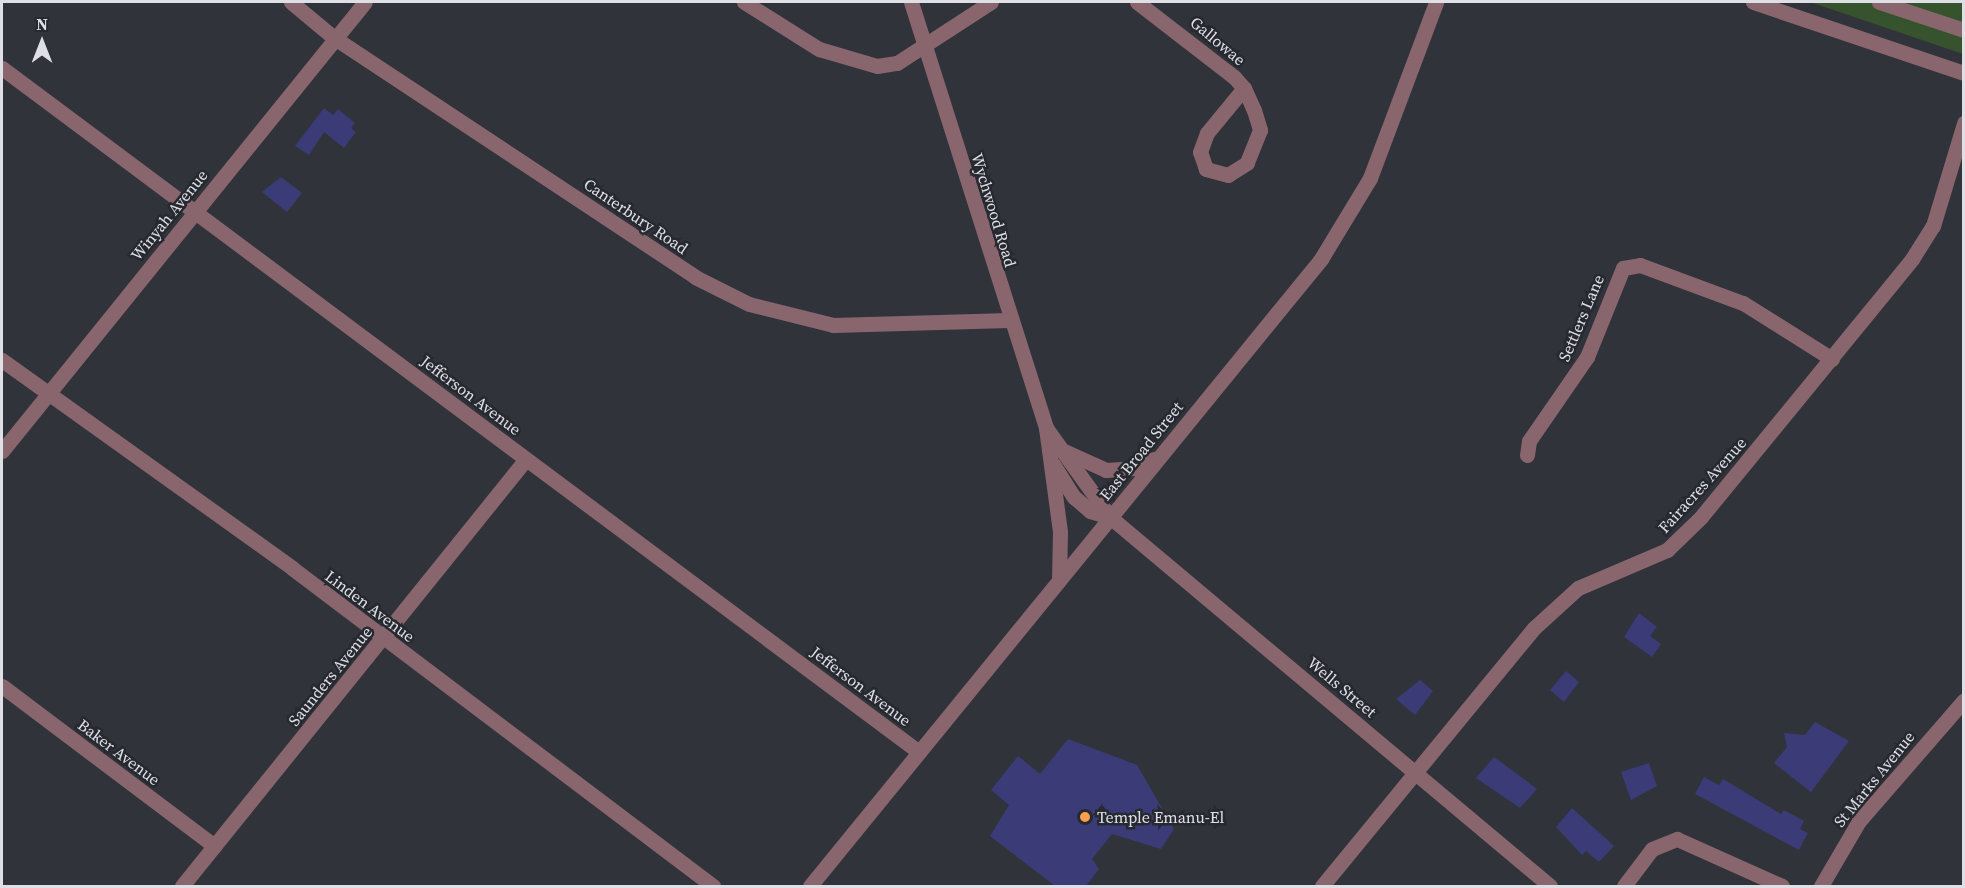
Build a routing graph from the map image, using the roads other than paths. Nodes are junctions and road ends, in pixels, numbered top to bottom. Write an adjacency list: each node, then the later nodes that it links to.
1 (291, 2): 12 (street, Canterbury Road)
2 (365, 2): 12 (street, Winyah Avenue)
3 (744, 2): 13 (street)
4 (911, 2): 13 (street, Wychwood Road)
5 (991, 2): 13 (street)
6 (1137, 2): 16 (street, Gallowae)
7 (1436, 2): 26 (street, East Broad Street)
8 (1753, 2): 15 (street)
9 (1879, 2): 10 (street)
10 (1922, 8): 11 (street)
11 (1964, 30)
12 (333, 37): 18 (street, Winyah Avenue); 19 (street, Canterbury Road)
13 (925, 46): 19 (street, Wychwood Road)
14 (2, 68): 18 (street, Jefferson Avenue)
15 (1964, 73)
16 (1244, 88): 16 (street, Gallowae)
17 (1964, 123): 20 (street, Fairacres Avenue)
18 (194, 212): 22 (street, Winyah Avenue); 27 (street, Jefferson Avenue)
19 (1009, 320): 24 (street, Wychwood Road)
20 (1832, 359): 25 (street, Settlers Lane); 34 (street, Fairacres Avenue)
21 (2, 360): 22 (street, Linden Avenue)
22 (48, 395): 23 (street, Winyah Avenue); 30 (street, Linden Avenue)
23 (2, 451)
24 (1055, 453): 26 (street, Wychwood Road); 28 (street, Wychwood Road); 29 (street, Wychwood Road)
25 (1527, 455)
26 (1159, 456): 28 (street, East Broad Street)
27 (526, 459): 30 (street, Saunders Avenue); 33 (street, Jefferson Avenue)
28 (1110, 517): 29 (street, East Broad Street); 34 (street, Wells Street)
29 (1059, 580): 33 (street, East Broad Street)
30 (383, 639): 35 (street, Saunders Avenue); 37 (street, Linden Avenue)
31 (2, 686): 35 (street, Baker Avenue)
32 (1964, 700): 43 (street, St Marks Avenue)
33 (919, 752): 38 (street, East Broad Street)
34 (1416, 773): 39 (street, Fairacres Avenue); 40 (street, Wells Street)
35 (214, 846): 36 (street, Saunders Avenue)
36 (182, 886)
37 (713, 886)
38 (810, 886)
39 (1322, 886)
40 (1550, 886)
41 (1624, 886): 42 (street)
42 (1782, 886)
43 (1821, 886)

